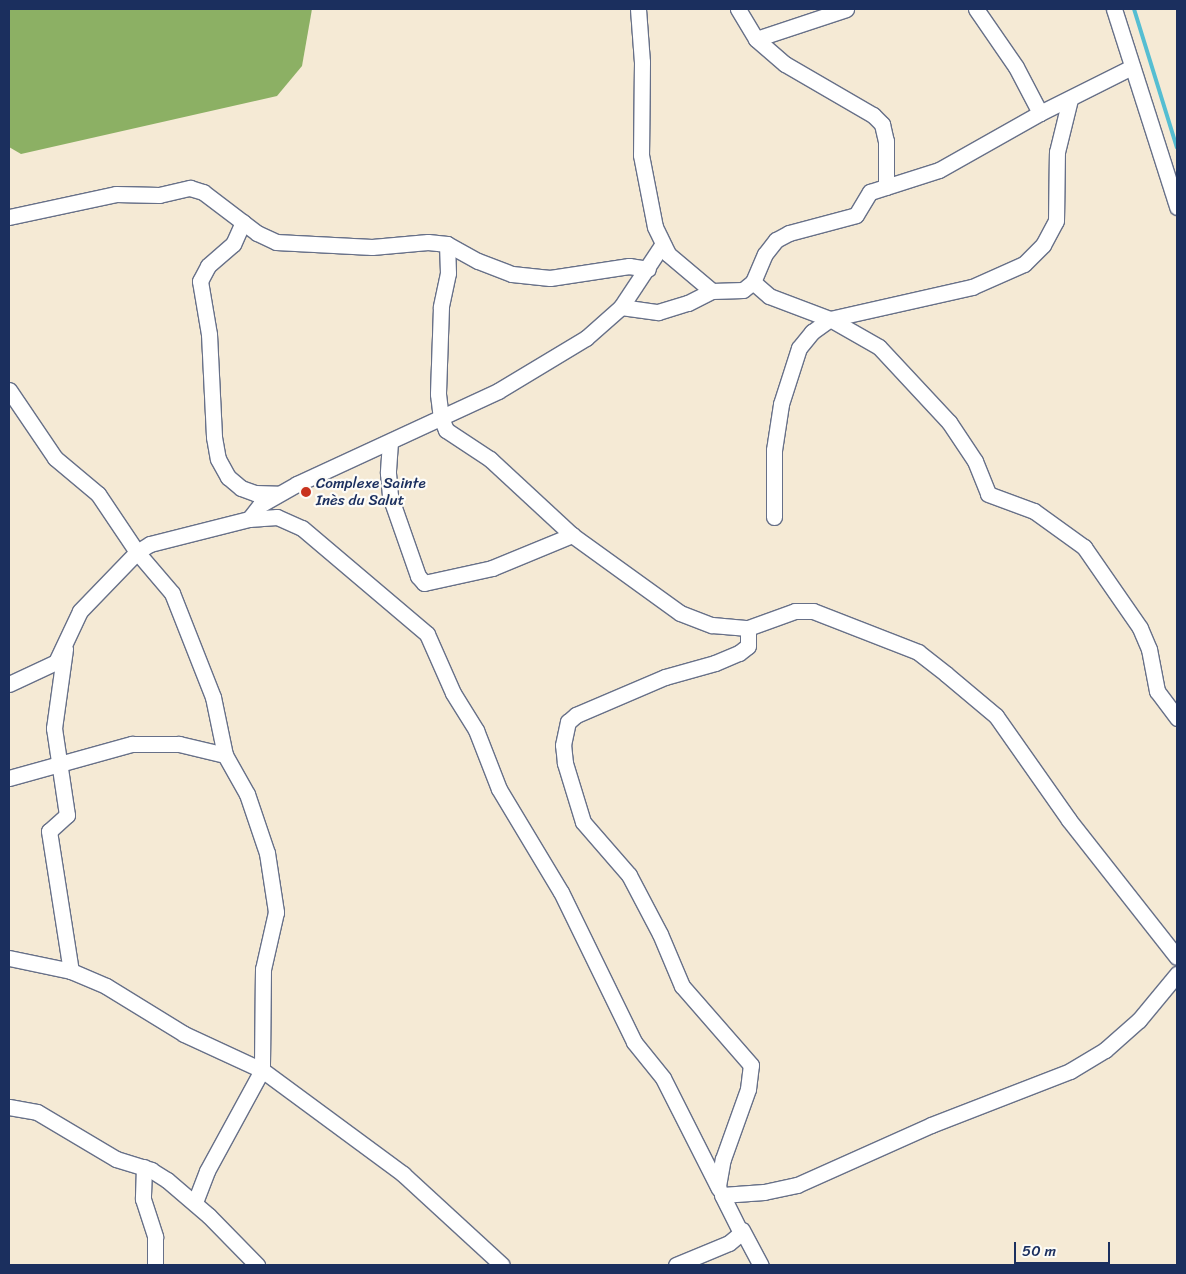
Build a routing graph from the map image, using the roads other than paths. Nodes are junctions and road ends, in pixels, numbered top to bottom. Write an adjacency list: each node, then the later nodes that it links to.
1 (638, 9): 15 (street)
2 (738, 9): 6 (street)
3 (846, 9): 6 (street)
4 (976, 9): 9 (street)
5 (1114, 9): 7 (street)
6 (756, 39): 10 (street)
7 (1132, 67): 8 (street); 11 (street)
8 (1070, 99): 9 (street); 20 (street)
9 (1040, 113): 10 (street)
10 (886, 187): 17 (street)
11 (1177, 208)
12 (9, 217): 13 (street)
13 (243, 222): 14 (street); 24 (street)
14 (447, 244): 16 (street); 22 (street)
15 (662, 245): 16 (street); 18 (street)
16 (648, 269): 19 (street)
17 (753, 282): 18 (street); 20 (street)
18 (712, 291): 19 (street)
19 (621, 307): 22 (street)
20 (830, 319): 25 (street); 32 (street)
21 (9, 390): 28 (street)
22 (441, 418): 23 (street); 27 (street)
23 (390, 442): 24 (street); 27 (street)
24 (278, 494): 26 (street)
25 (774, 517)
26 (249, 519): 28 (street); 43 (street)
27 (572, 535): 29 (street)
28 (137, 552): 30 (street); 33 (street)
29 (748, 628): 36 (street); 43 (street)
30 (65, 648): 31 (street); 34 (street)
31 (9, 684)
32 (1177, 718)
33 (225, 755): 34 (street); 40 (street)
34 (58, 764): 35 (street); 38 (street)
35 (9, 778)
36 (1177, 957)
37 (9, 958): 38 (street)
38 (71, 971): 40 (street)
39 (1177, 974): 43 (street)
40 (262, 1070): 44 (street); 48 (street)
41 (9, 1107): 42 (street)
42 (144, 1167): 44 (street); 46 (street)
43 (720, 1191): 45 (street)
44 (195, 1202): 47 (street)
45 (742, 1230): 49 (street); 50 (street)
46 (155, 1265)
47 (257, 1265)
48 (502, 1265)
49 (676, 1265)
50 (760, 1265)

